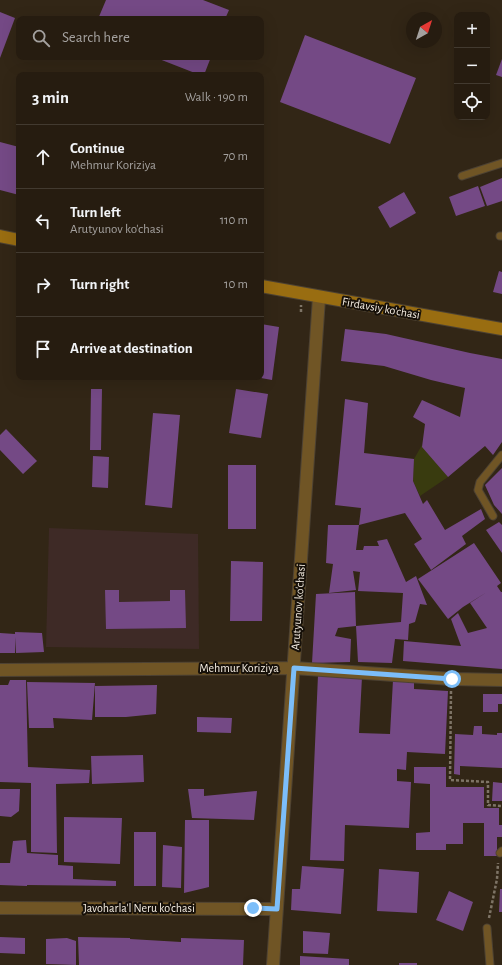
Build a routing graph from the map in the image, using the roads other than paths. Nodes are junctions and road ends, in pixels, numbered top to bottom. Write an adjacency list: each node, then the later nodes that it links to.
1 (502, 163): 2 (lane)
2 (462, 176)
3 (0, 236): 4 (main road)
4 (16, 239)
5 (264, 287): 6 (main road, Firdavsiy ko'chasi)
6 (319, 298): 7 (main road, Firdavsiy ko'chasi); 10 (street, Arutyunov ko'chasi)
7 (502, 329)
8 (502, 455): 9 (lane)
9 (493, 516)
10 (294, 668): 11 (street, Mehmur Koriziya); 12 (street, Mehmur Koriziya); 14 (street, Arutyunov ko'chasi)
11 (0, 670)
12 (502, 680)
13 (0, 908): 14 (street, Javoharla'l Neru ko'chasi)
14 (277, 909): 16 (street, Arutyunov ko'chasi)
15 (487, 928): 17 (lane)
16 (273, 965)
17 (490, 965)

